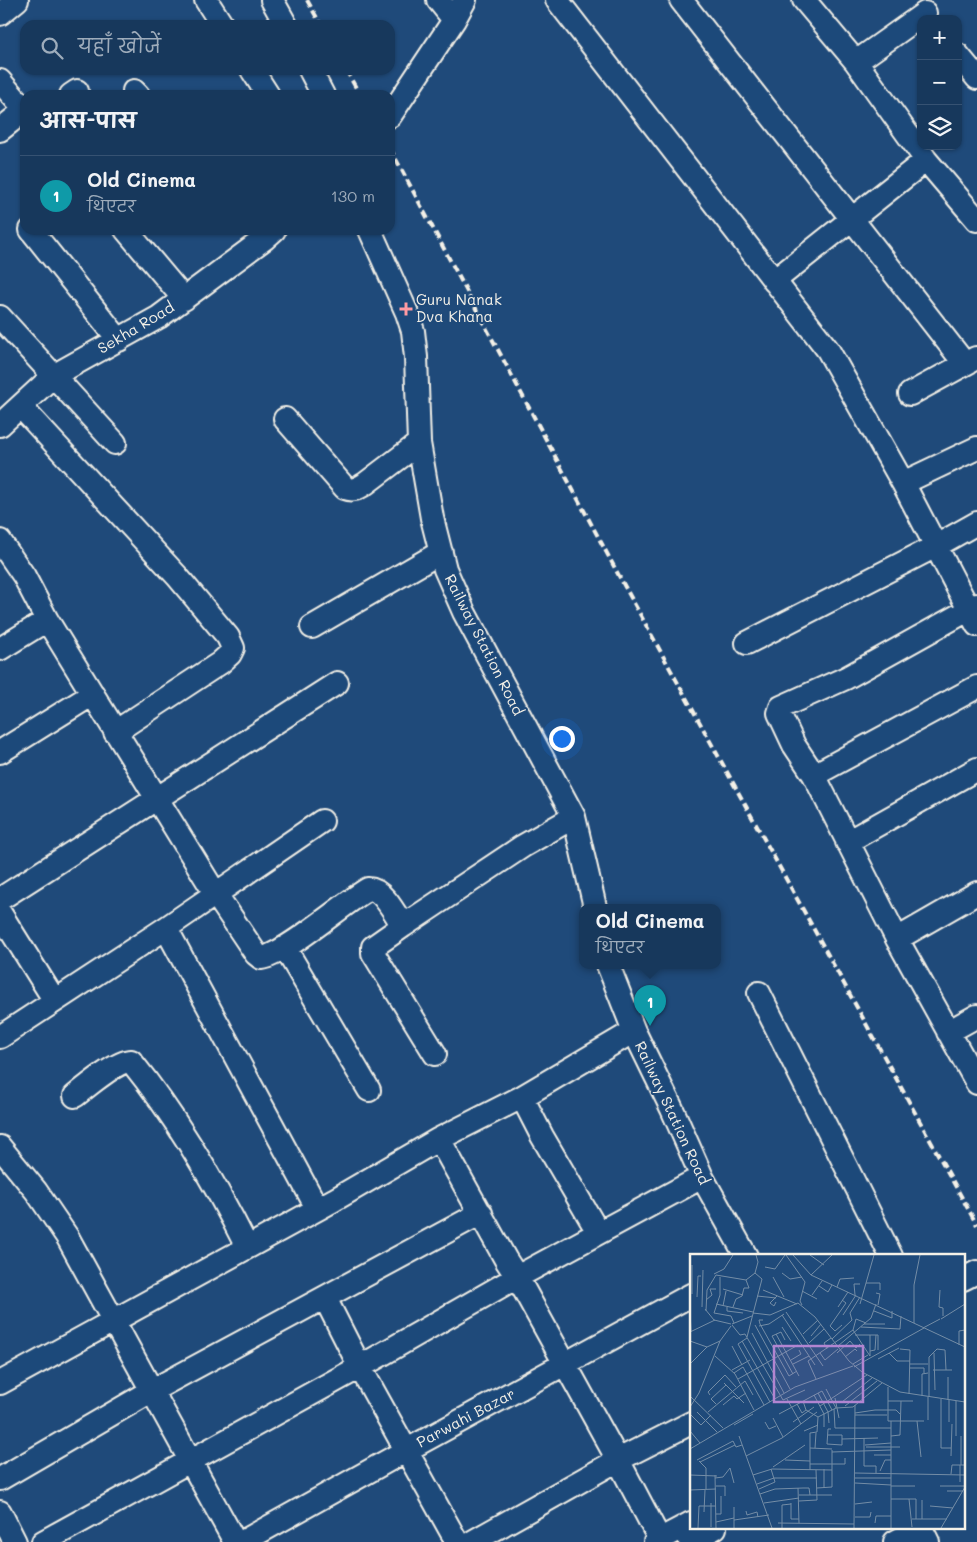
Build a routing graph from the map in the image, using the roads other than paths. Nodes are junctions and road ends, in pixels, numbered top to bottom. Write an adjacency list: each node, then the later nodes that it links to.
1 (18, 0): 10 (street)
2 (206, 0): 11 (street)
3 (272, 0): 12 (street)
4 (438, 0): 13 (street)
5 (465, 0): 13 (street)
6 (557, 0): 34 (street)
7 (681, 0): 27 (street)
8 (804, 0): 15 (street)
9 (923, 11): 15 (street)
10 (0, 14)
11 (219, 20)
12 (283, 20)
13 (454, 20): 23 (street)
14 (962, 60): 18 (street)
15 (856, 62): 26 (street)
16 (255, 75): 20 (street)
17 (313, 75): 21 (street)
18 (977, 78)
19 (0, 81): 22 (street)
20 (265, 90)
21 (321, 90)
22 (20, 104)
23 (395, 108)
24 (20, 114): 25 (street)
25 (0, 130)
26 (926, 160): 27 (street); 28 (street)
27 (850, 219): 34 (street); 38 (street)
28 (977, 220)
29 (35, 235): 37 (street)
30 (130, 235): 35 (street)
31 (268, 235): 33 (street, Sekha Road)
32 (372, 235): 45 (street, Railway Station Road)
33 (247, 238): 35 (street, Sekha Road)
34 (774, 281): 47 (street)
35 (184, 299): 37 (street, Sekha Road)
36 (0, 318): 39 (street)
37 (119, 340): 39 (street, Sekha Road)
38 (971, 361): 40 (street)
39 (53, 376): 41 (street, Sekha Road); 44 (street)
40 (910, 394)
41 (21, 407): 43 (street, Sekha Road); 60 (street)
42 (285, 419): 45 (street)
43 (0, 425)
44 (115, 443)
45 (419, 443): 51 (street, Railway Station Road)
46 (977, 448): 47 (street)
47 (903, 484): 50 (street)
48 (977, 523): 50 (street)
49 (0, 541): 53 (street)
50 (936, 546): 52 (street); 55 (street)
51 (441, 552): 54 (street); 65 (street, Railway Station Road)
52 (974, 613): 63 (street)
53 (47, 620): 56 (street); 59 (street)
54 (312, 626)
55 (747, 643)
56 (0, 648)
57 (337, 683): 64 (street)
58 (977, 687): 63 (street)
59 (93, 694): 60 (street); 61 (street)
60 (115, 732): 64 (street)
61 (0, 752)
62 (977, 770): 67 (street)
63 (814, 775): 67 (street)
64 (158, 798): 68 (street); 70 (street)
65 (574, 817): 71 (street, Railway Station Road); 73 (street)
66 (322, 821): 68 (street)
67 (847, 842): 75 (street)
68 (215, 893): 74 (street); 76 (street)
69 (977, 893): 75 (street)
70 (0, 899)
71 (594, 904)
72 (0, 912): 79 (street)
73 (403, 926): 76 (street); 84 (street)
74 (166, 928): 79 (street); 92 (street)
75 (897, 939): 82 (street)
76 (285, 948): 86 (street)
77 (610, 969): 81 (street, Railway Station Road)
78 (759, 993): 97 (street)
79 (55, 1001): 83 (street)
80 (977, 1016): 82 (street)
81 (634, 1031): 88 (street); 91 (street, Railway Station Road)
82 (948, 1032): 85 (street)
83 (0, 1037)
84 (435, 1054)
85 (977, 1083)
86 (369, 1090)
87 (75, 1096): 95 (street)
88 (522, 1097): 89 (street); 94 (street)
89 (439, 1139): 92 (street); 93 (street)
90 (0, 1147): 103 (street)
91 (702, 1177): 94 (street); 96 (street, Railway Station Road)
92 (317, 1208): 95 (street)
93 (481, 1213): 99 (street); 102 (street)
94 (598, 1232): 99 (street)
95 (247, 1247): 103 (street)
96 (745, 1254)
97 (890, 1254)
98 (977, 1272): 100 (street)
99 (517, 1277): 104 (street); 105 (street)
100 (964, 1278)
101 (690, 1296): 104 (street, Parwahi Bazar)
102 (325, 1298): 105 (street); 107 (street)
103 (112, 1321): 106 (street); 107 (street)
104 (565, 1364): 109 (street, Parwahi Bazar); 110 (street)
105 (360, 1367): 109 (street); 111 (street)
106 (0, 1383)
107 (153, 1390): 111 (street); 112 (street)
108 (690, 1424): 110 (street)
109 (407, 1450): 122 (street, Parwahi Bazar); 123 (street)
110 (618, 1460): 118 (street); 124 (street)
111 (191, 1461): 120 (street); 121 (street)
112 (0, 1479)
113 (0, 1512): 119 (street)
114 (690, 1524): 118 (street)
115 (711, 1530): 125 (street)
116 (917, 1530): 126 (street)
117 (922, 1530): 127 (street)
118 (659, 1541)
119 (15, 1542)
120 (43, 1542)
121 (235, 1542)
122 (242, 1542)
123 (457, 1542)
124 (472, 1542)
125 (690, 1542)
126 (895, 1542)
127 (928, 1542)

